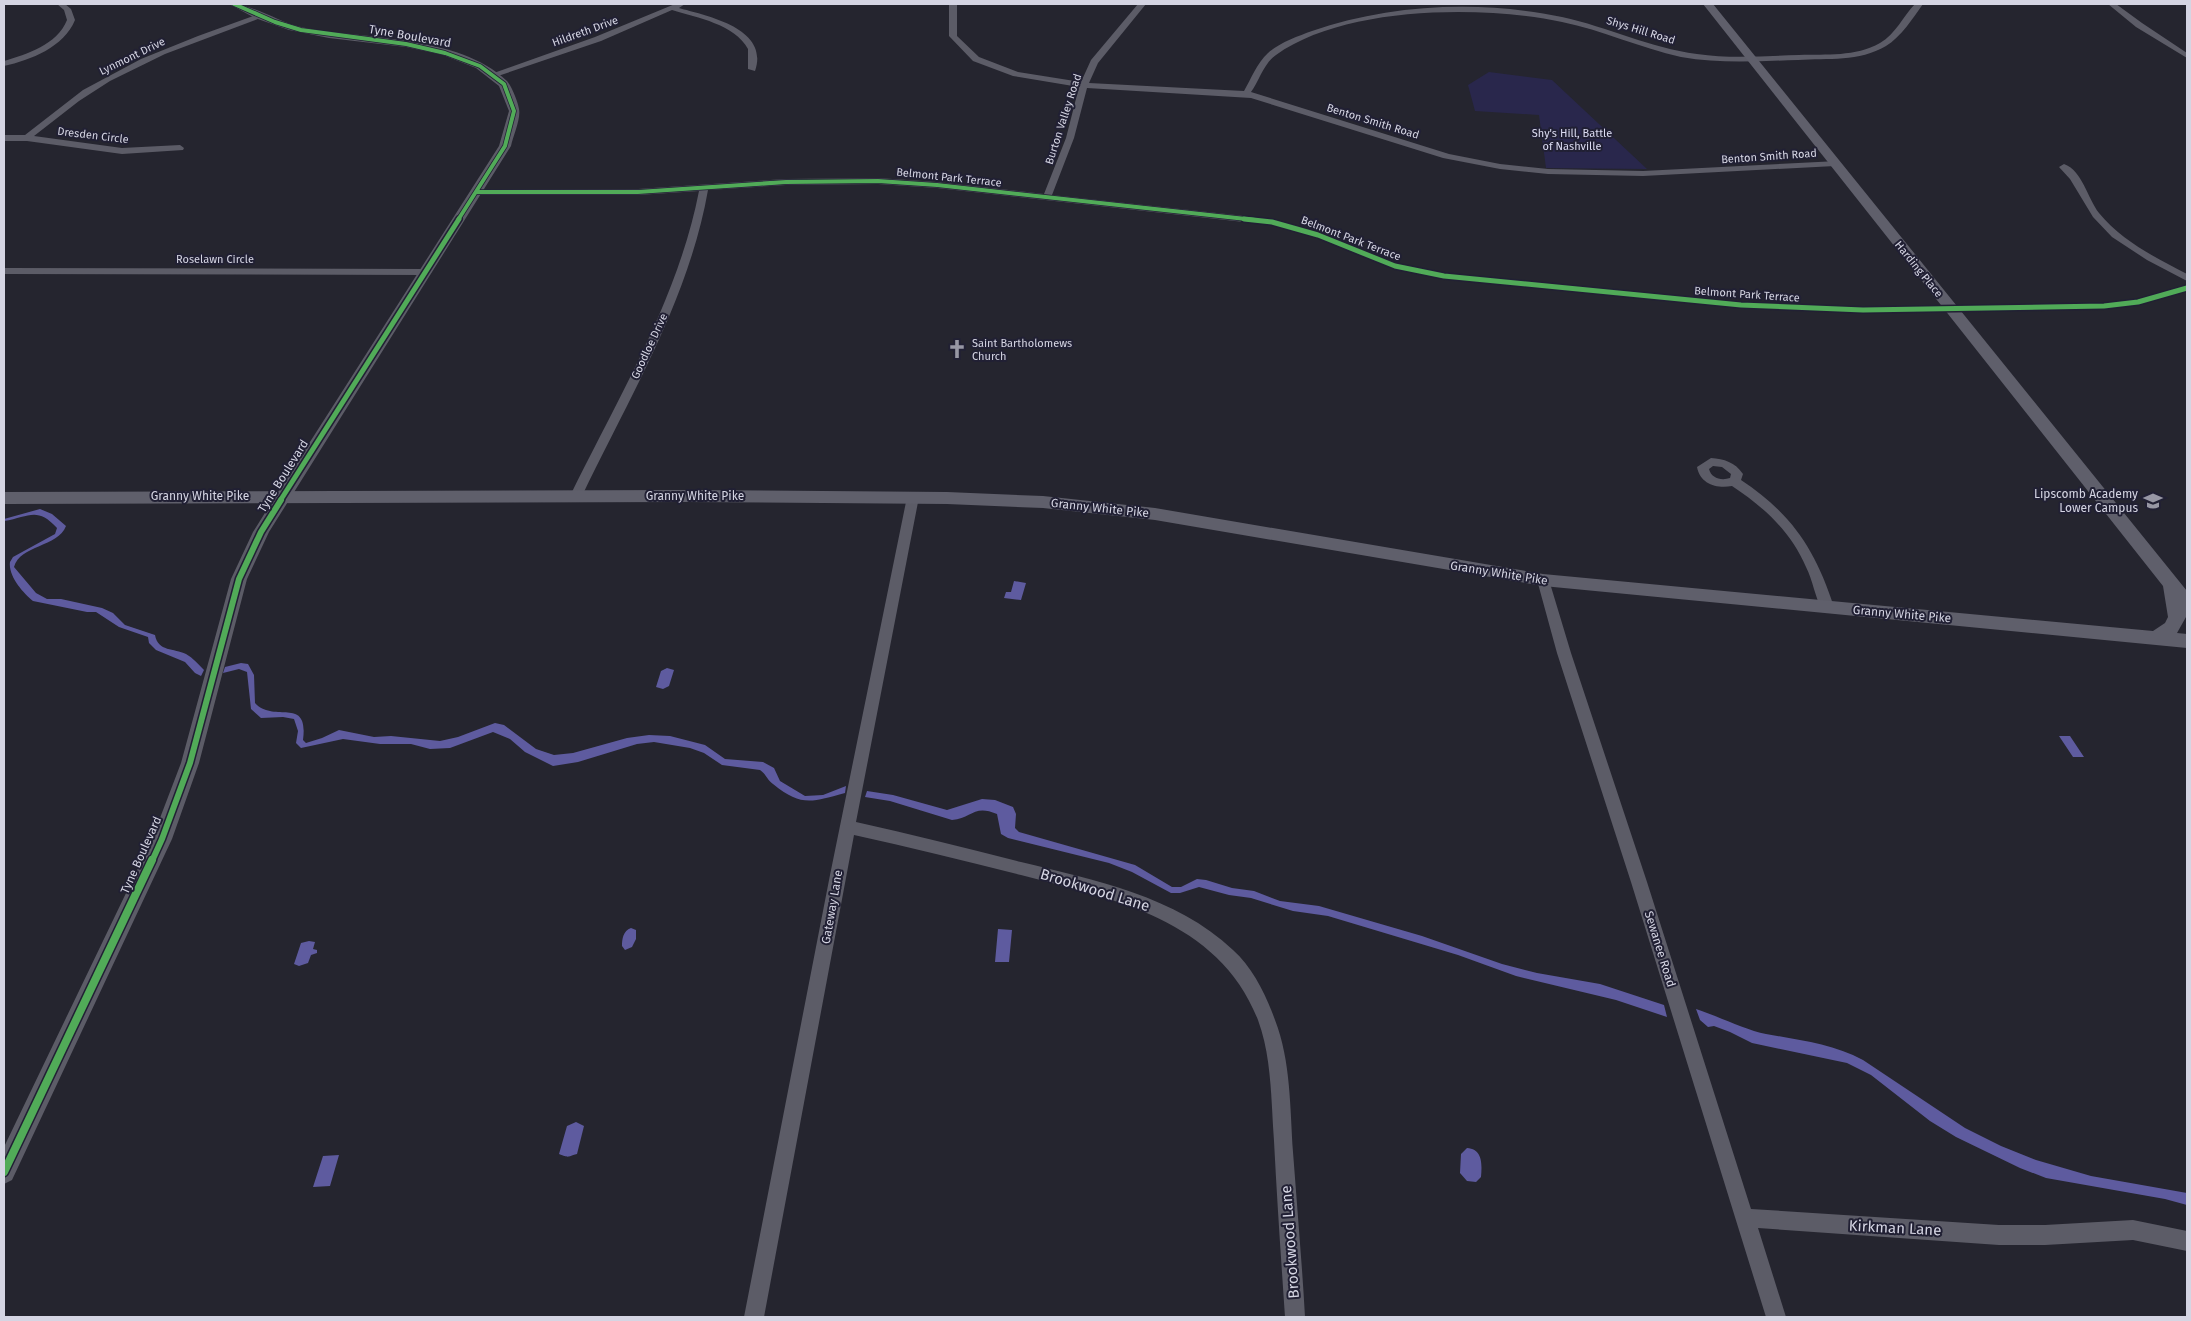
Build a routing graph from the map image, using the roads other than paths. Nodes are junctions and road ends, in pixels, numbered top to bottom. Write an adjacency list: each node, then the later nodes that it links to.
1 (61, 4): 13 (street)
2 (234, 4): 10 (street, Tyne Boulevard)
3 (681, 4): 9 (street, Hildreth Drive)
4 (953, 4): 16 (street, Benton Smith Road)
5 (1142, 4): 16 (street, Burton Valley Road)
6 (1708, 4): 12 (main road, Harding Place)
7 (1919, 4): 12 (street, Shys Hill Road)
8 (2112, 4): 11 (street)
9 (672, 8): 14 (street); 15 (street, Hildreth Drive)
10 (259, 17): 15 (street, Tyne Boulevard); 19 (street, Lynmont Drive)
11 (2187, 56)
12 (1752, 59): 17 (street, Shys Hill Road); 21 (main road, Harding Place)
13 (4, 64)
14 (752, 69)
15 (495, 74): 24 (street, Tyne Boulevard)
16 (1084, 85): 17 (street, Benton Smith Road); 25 (street, Burton Valley Road)
17 (1246, 94): 21 (street, Benton Smith Road)
18 (4, 138): 19 (street, Dresden Circle)
19 (27, 138): 20 (street, Dresden Circle)
20 (180, 148)
21 (1835, 163): 30 (main road, Harding Place)
22 (2064, 167): 28 (street)
23 (704, 188): 24 (street, Belmont Park Terrace); 25 (street, Belmont Park Terrace); 33 (street, Goodloe Drive)
24 (476, 192): 27 (street, Tyne Boulevard)
25 (1047, 197): 30 (street, Belmont Park Terrace)
26 (4, 271): 27 (street, Roselawn Circle)
27 (426, 272): 32 (street, Tyne Boulevard)
28 (2187, 278)
29 (2187, 288): 30 (street, Belmont Park Terrace)
30 (1952, 309): 37 (main road, Harding Place)
31 (1734, 481): 39 (street)
32 (283, 496): 33 (main road, Granny White Pike); 35 (main road, Granny White Pike); 43 (street, Tyne Boulevard)
33 (576, 496): 34 (main road, Granny White Pike)
34 (913, 497): 36 (main road, Granny White Pike); 42 (street, Gateway Lane)
35 (4, 498)
36 (1543, 580): 39 (main road, Granny White Pike); 44 (street, Sewanee Road)
37 (2171, 583): 38 (main road, Harding Place); 40 (main road)
38 (2187, 603)
39 (1827, 607): 40 (main road, Granny White Pike)
40 (2156, 638): 41 (main road, Granny White Pike)
41 (2187, 641)
42 (848, 827): 46 (street, Gateway Lane); 47 (street, Brookwood Lane)
43 (4, 1172)
44 (1745, 1218): 45 (street, Kirkman Lane); 48 (street, Sewanee Road)
45 (2187, 1241)
46 (754, 1317)
47 (1295, 1317)
48 (1776, 1317)

